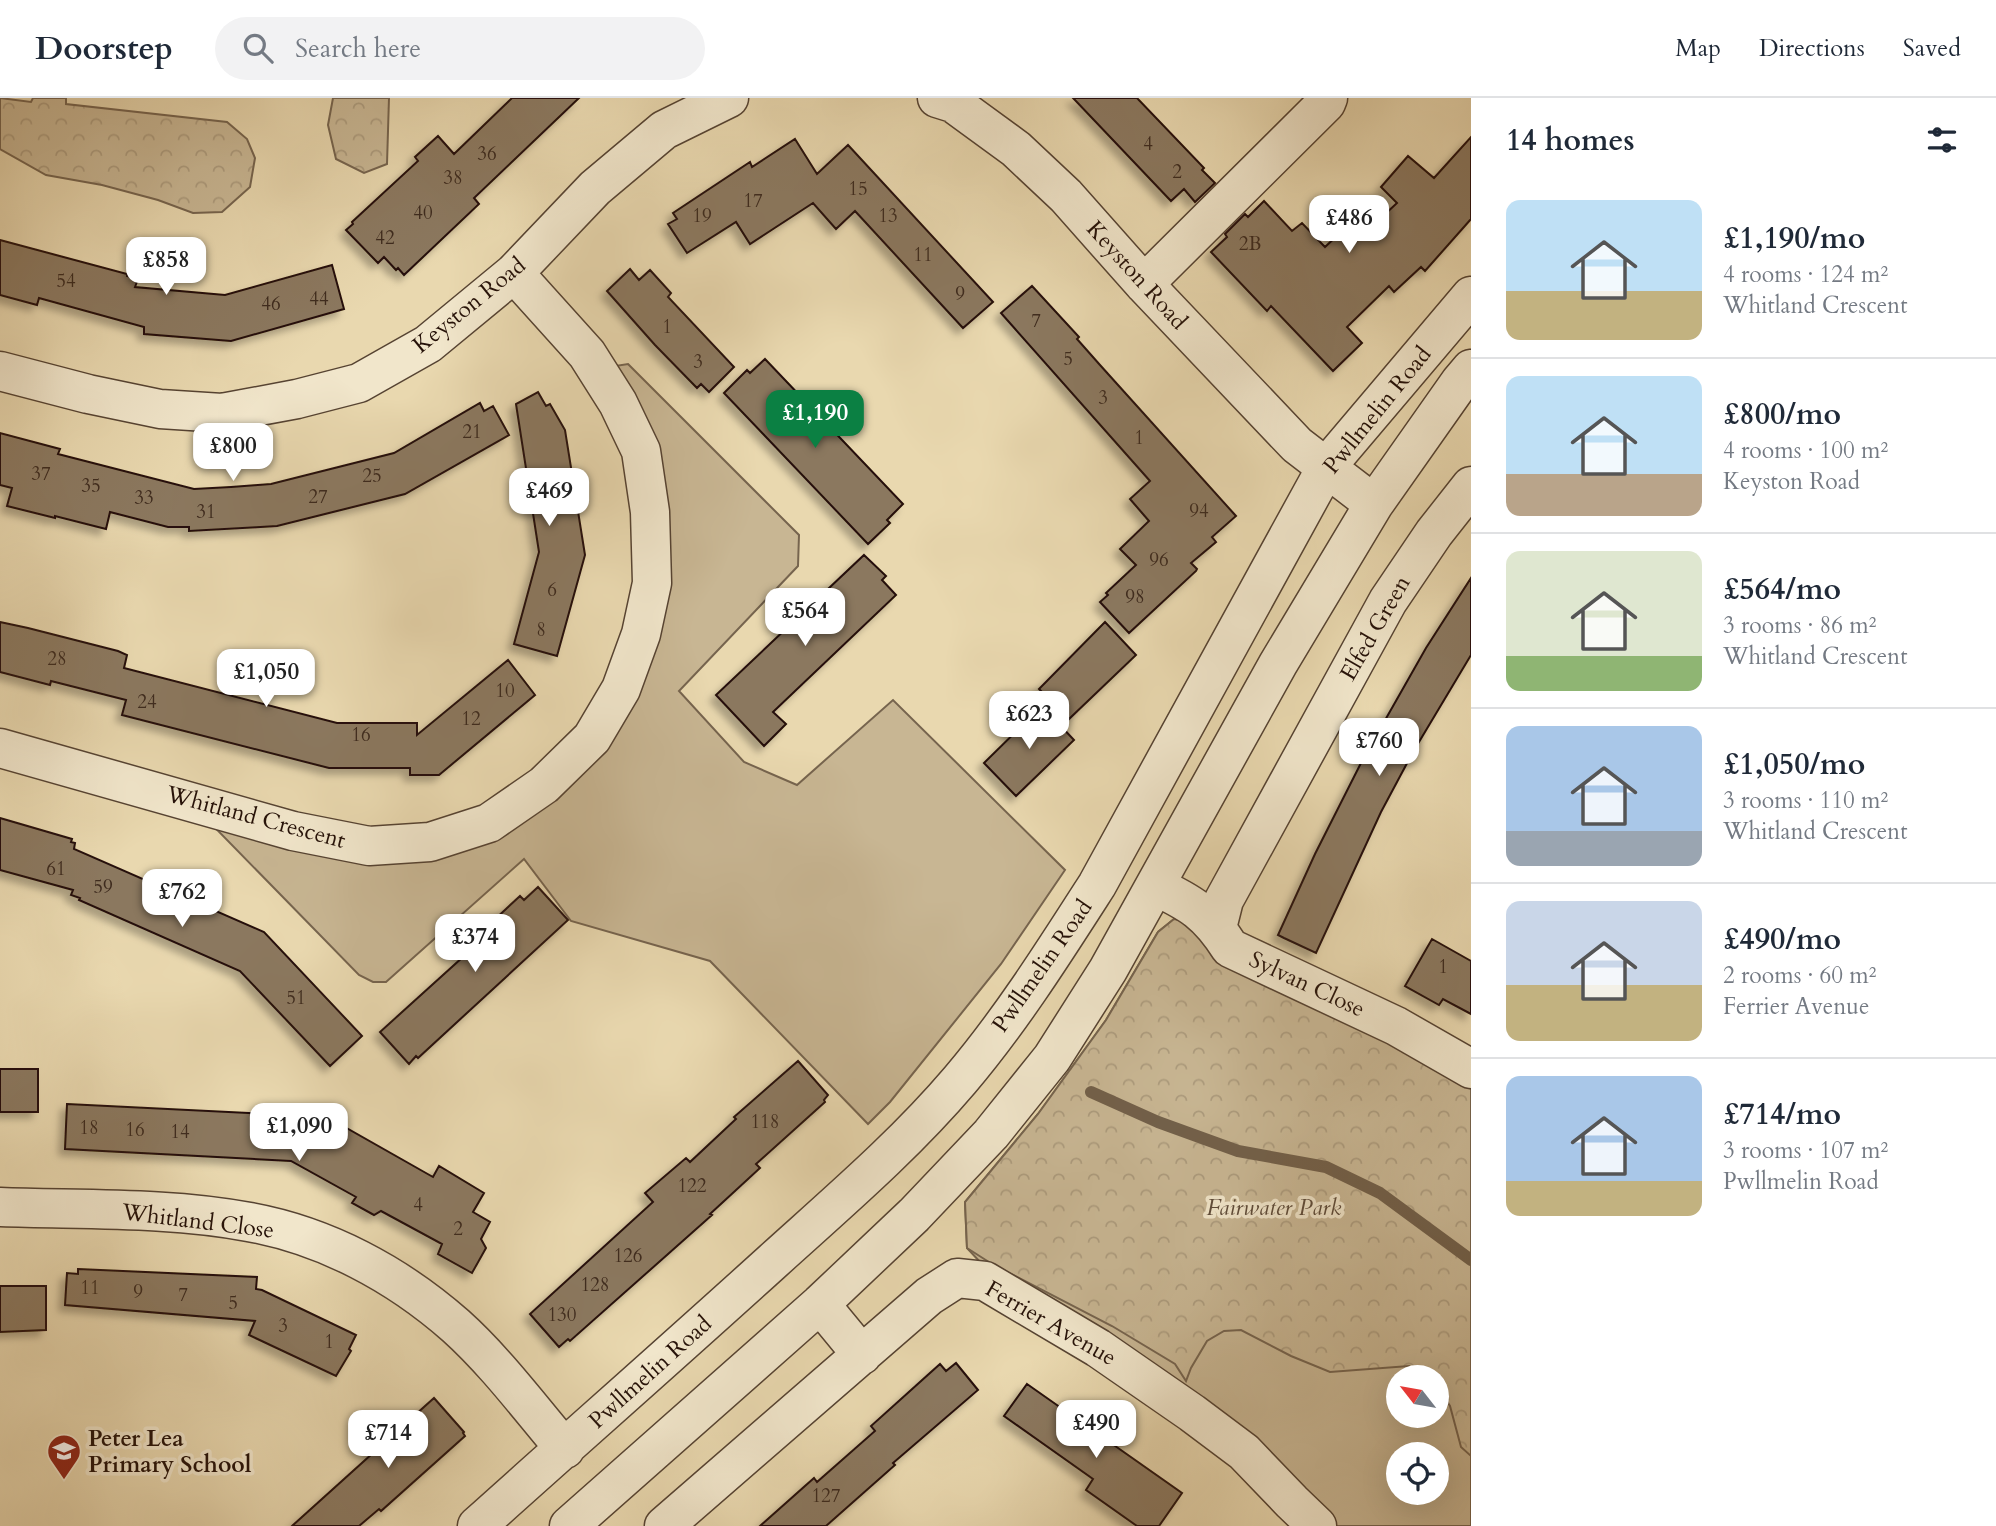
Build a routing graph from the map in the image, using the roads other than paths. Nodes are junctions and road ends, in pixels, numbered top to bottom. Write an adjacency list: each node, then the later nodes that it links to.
1 (729, 98): 4 (street, Keyston Road)
2 (937, 98): 5 (street, Keyston Road)
3 (1328, 98): 5 (street)
4 (514, 273): 8 (street, Keyston Road); 12 (street, Whitland Crescent)
5 (1143, 284): 9 (street, Keyston Road)
6 (1471, 296): 9 (street, Pwllmelin Road)
7 (1471, 369): 11 (street, Pwllmelin Road)
8 (0, 371)
9 (1327, 467): 11 (street, Keyston Road); 19 (street, Pwllmelin Road)
10 (1471, 486): 14 (street, Elfed Green)
11 (1374, 504): 13 (street, Pwllmelin Road)
12 (0, 748)
13 (1155, 886): 14 (street, Sylvan Close); 17 (street, Pwllmelin Road)
14 (1217, 928): 15 (street, Sylvan Close)
15 (1471, 1069)
16 (0, 1207): 19 (street, Whitland Close)
17 (820, 1304): 18 (street); 22 (street, Pwllmelin Road)
18 (862, 1355): 20 (street, Ferrier Avenue); 23 (street)
19 (565, 1449): 21 (street, Pwllmelin Road)
20 (1292, 1518)
21 (495, 1520)
22 (569, 1526)
23 (664, 1526)

